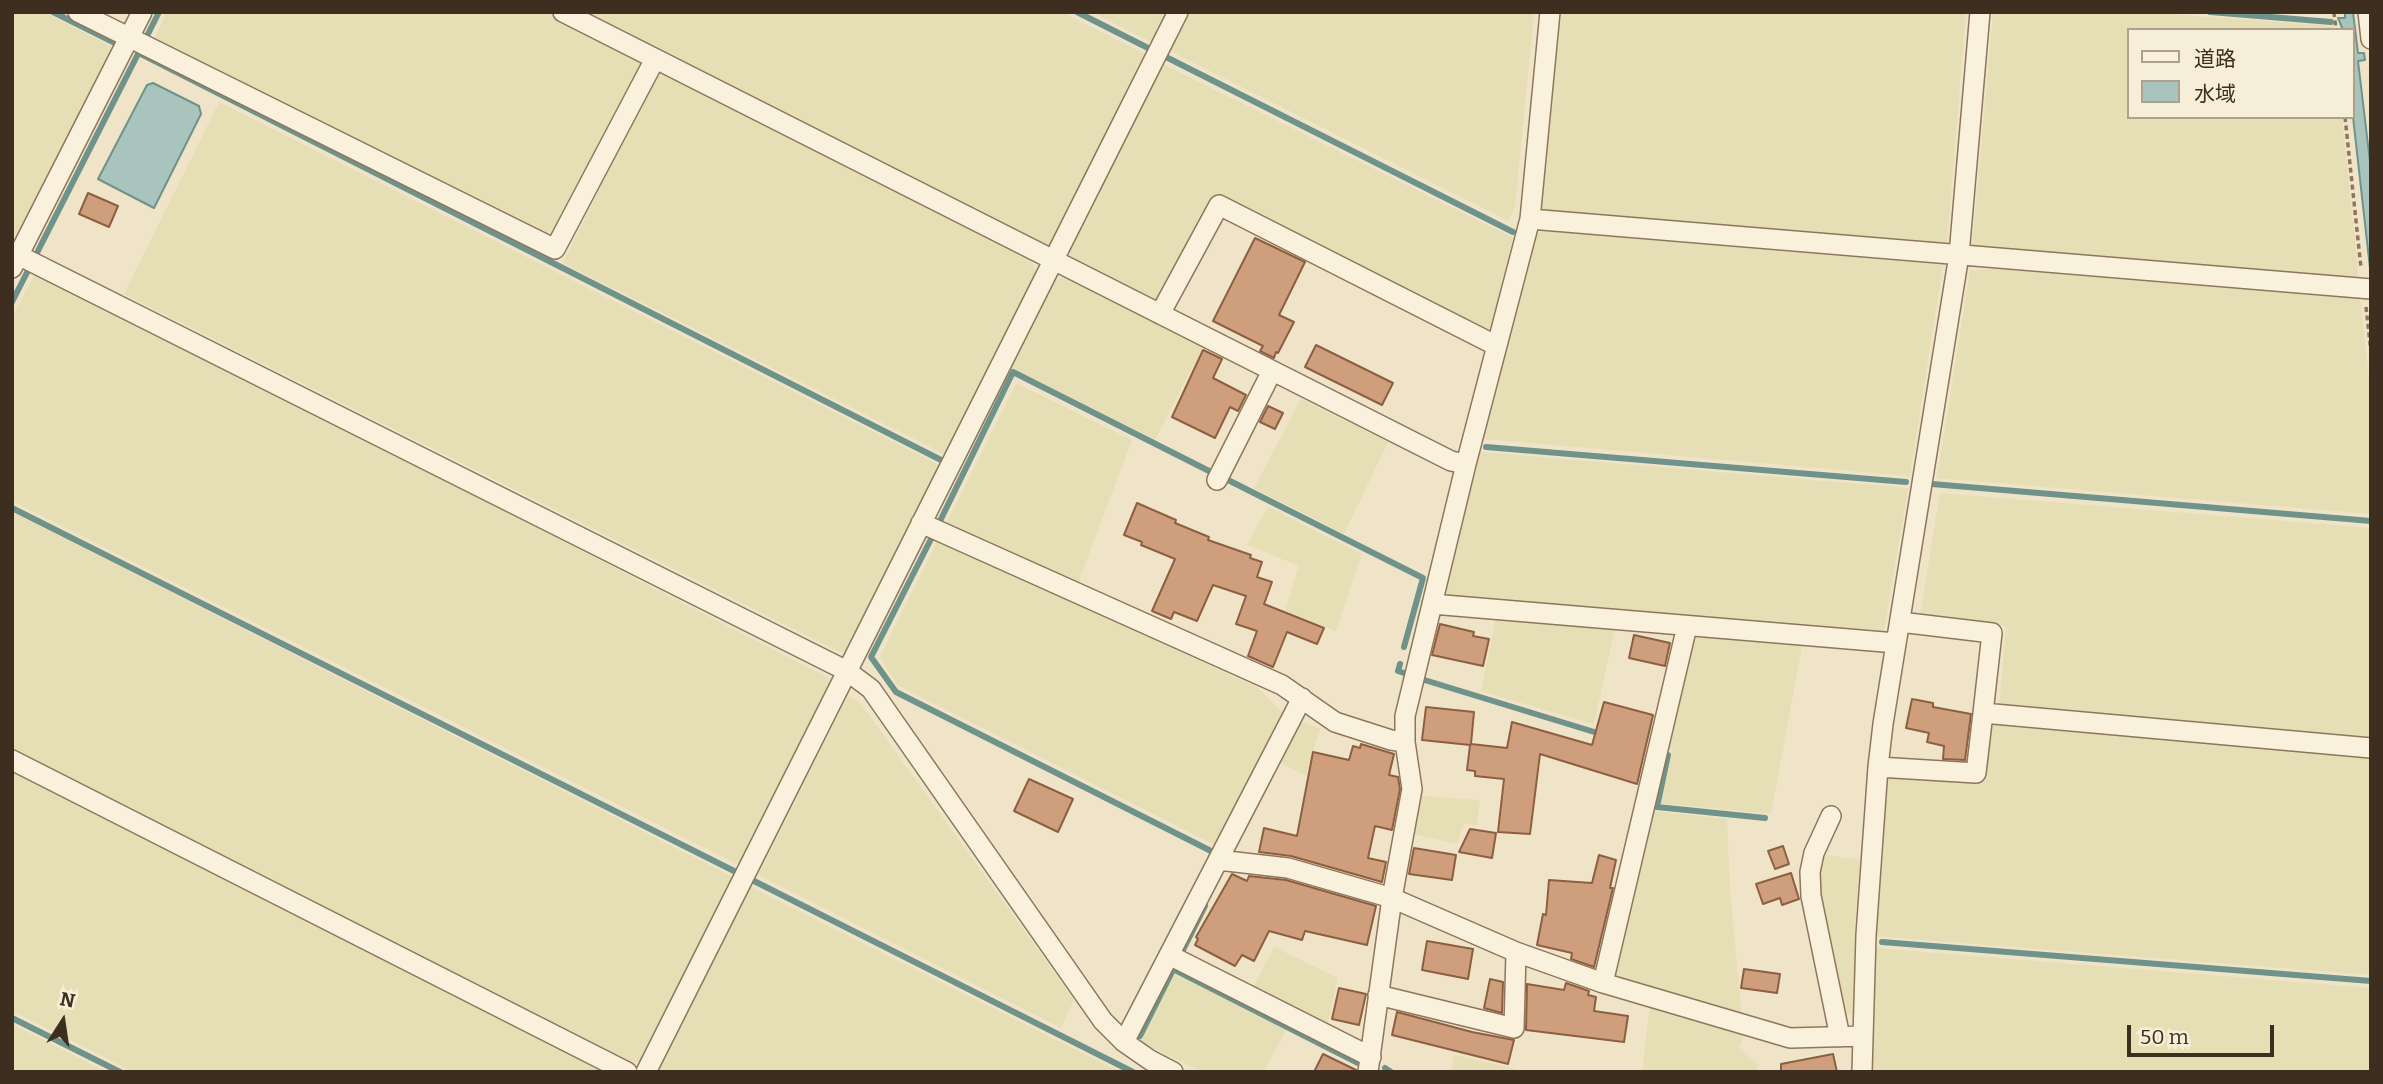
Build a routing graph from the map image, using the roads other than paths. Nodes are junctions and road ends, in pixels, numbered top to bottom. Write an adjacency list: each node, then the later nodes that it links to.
1 (78, 12): 9 (street)
2 (142, 12): 9 (street)
3 (563, 12): 10 (street)
4 (1178, 12): 14 (street)
5 (1550, 12): 11 (street)
6 (1980, 12): 12 (street)
7 (2368, 12): 8 (street)
8 (2371, 39)
9 (137, 42): 10 (street); 13 (street)
10 (655, 59): 14 (street)
11 (1530, 219): 12 (street); 17 (street)
12 (1959, 256): 15 (street); 23 (street)
13 (21, 260): 26 (street)
14 (1053, 260): 16 (street); 21 (street)
15 (2368, 289)
16 (1160, 314): 17 (street); 18 (street)
17 (1497, 346): 19 (street)
18 (1272, 371): 19 (street); 20 (street)
19 (1466, 464): 22 (street)
20 (1217, 480)
21 (921, 523): 26 (street); 27 (street)
22 (1433, 604): 24 (street); 29 (street)
23 (1900, 622): 25 (street); 28 (street)
24 (1687, 626): 25 (street); 38 (street)
25 (1896, 643): 32 (street)
26 (847, 671): 42 (street); 45 (street)
27 (1302, 698): 29 (street); 34 (street)
28 (1983, 713): 30 (street); 32 (street)
29 (1405, 742): 35 (street)
30 (2371, 748)
31 (12, 761): 44 (street)
32 (1878, 766): 40 (street)
33 (1830, 817): 41 (street)
34 (1218, 860): 35 (street); 37 (street)
35 (1392, 898): 36 (street); 39 (street)
36 (1516, 952): 38 (street); 39 (street)
37 (1169, 955): 42 (street); 43 (street)
38 (1603, 983): 41 (street)
39 (1378, 995): 43 (street)
40 (1863, 1036): 41 (street); 47 (street)
41 (1840, 1037)
42 (1124, 1042): 46 (street)
43 (1370, 1064)
44 (627, 1072)
45 (646, 1072)
46 (1173, 1072)
47 (1862, 1072)

